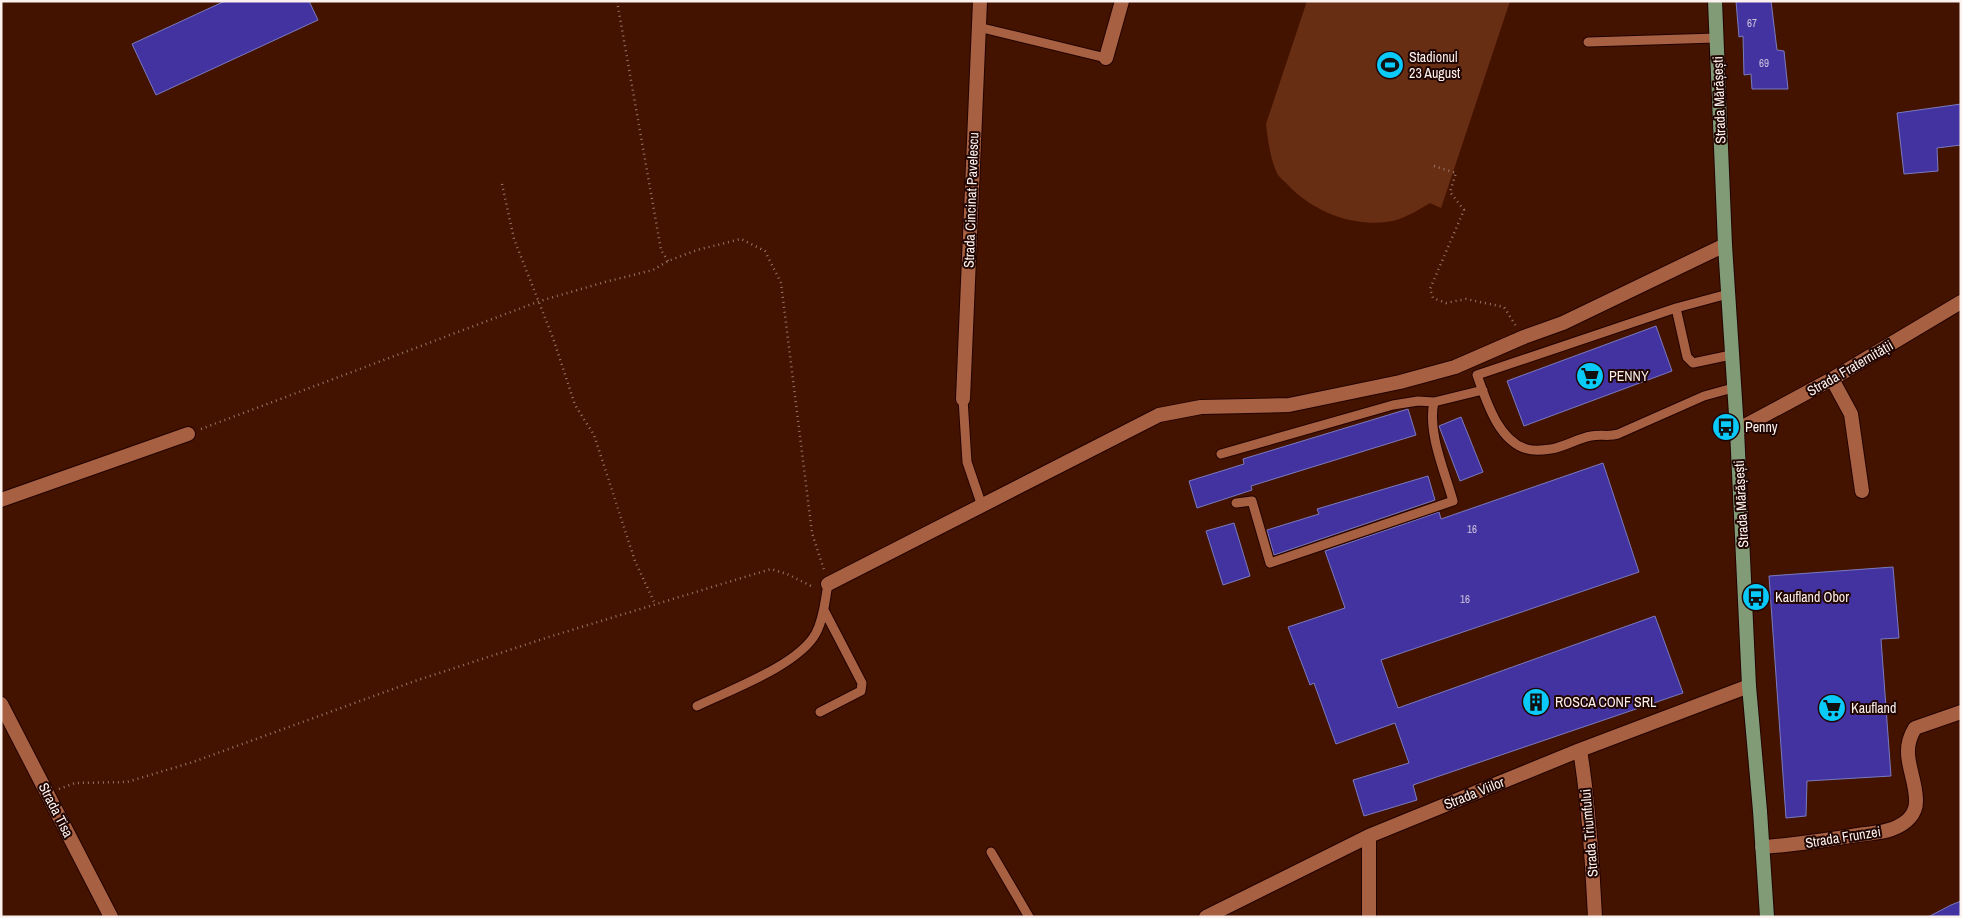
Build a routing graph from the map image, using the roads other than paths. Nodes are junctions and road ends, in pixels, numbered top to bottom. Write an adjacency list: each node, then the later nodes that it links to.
1 (980, 1): 4 (street, Strada Cincinat Pavelescu)
2 (1122, 1): 7 (street)
3 (1715, 1): 5 (main road, Strada Mărășești)
4 (978, 26): 7 (lane); 18 (street, Strada Cincinat Pavelescu)
5 (1716, 38): 6 (lane); 8 (main road, Strada Mărășești)
6 (1588, 42)
7 (1106, 58)
8 (1725, 245): 9 (main road, Strada Mărășești); 13 (street)
9 (1728, 294): 11 (lane); 12 (main road, Strada Mărășești)
10 (1961, 302): 15 (street, Strada Fraternității)
11 (1676, 308): 12 (lane); 14 (lane)
12 (1731, 355): 16 (main road, Strada Mărășești)
13 (1471, 361): 14 (lane); 26 (street)
14 (1477, 374): 17 (lane)
15 (1832, 379): 20 (street, Strada Fraternității); 23 (street)
16 (1733, 388): 17 (lane); 20 (main road, Strada Mărășești)
17 (1482, 390): 19 (lane)
18 (963, 400): 26 (lane)
19 (1434, 402): 22 (lane); 25 (lane)
20 (1737, 430): 29 (main road, Strada Mărășești)
21 (188, 434): 24 (street)
22 (1221, 454)
23 (1862, 491)
24 (1, 500)
25 (1236, 503)
26 (982, 506): 27 (street)
27 (828, 584): 28 (lane)
28 (824, 610): 31 (lane); 32 (lane)
29 (1749, 686): 34 (street, Strada Viilor); 36 (main road, Strada Mărășești)
30 (1, 704): 38 (street, Strada Tisa)
31 (696, 706)
32 (820, 712)
33 (1961, 712): 36 (street, Strada Frunzei)
34 (1580, 750): 35 (street, Strada Viilor); 42 (street, Strada Triumfului)
35 (1369, 836): 40 (street, Strada Viilor); 41 (street)
36 (1762, 847): 43 (main road, Strada Mărășești)
37 (991, 852): 39 (lane)
38 (111, 917)
39 (1029, 917)
40 (1206, 917)
41 (1369, 917)
42 (1594, 917)
43 (1767, 917)

